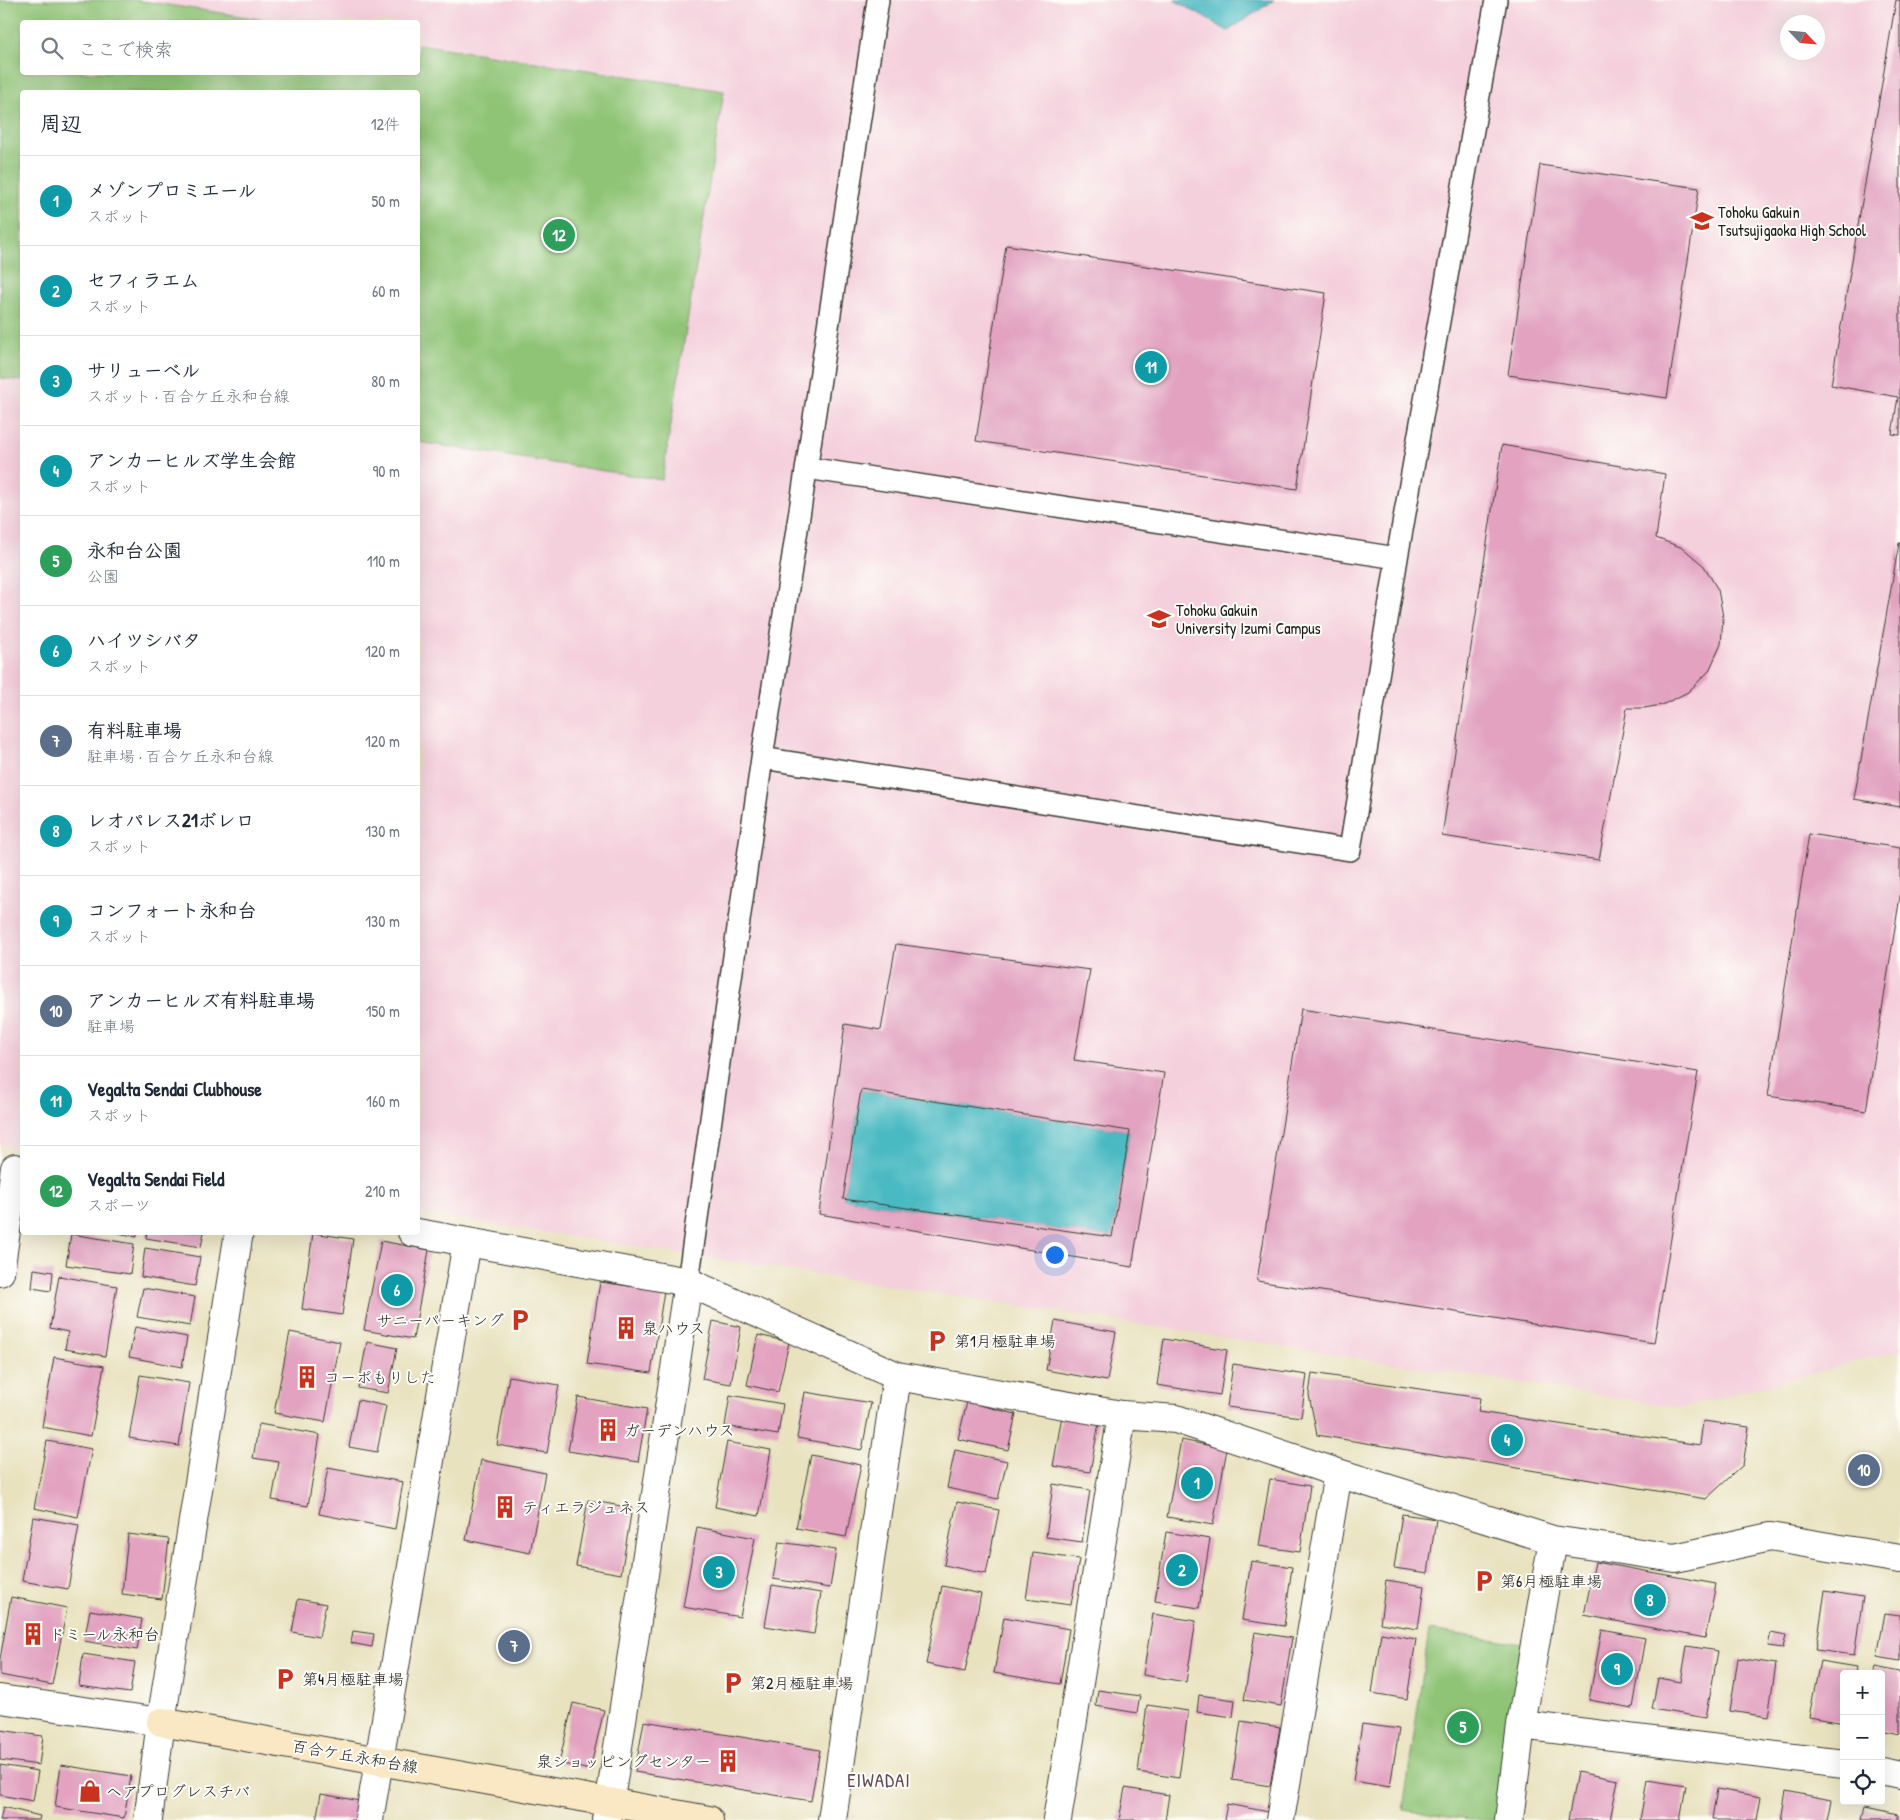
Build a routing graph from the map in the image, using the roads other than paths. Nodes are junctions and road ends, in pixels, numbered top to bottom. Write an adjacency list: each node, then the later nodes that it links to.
1 (878, 0): 3 (lane)
2 (1496, 0): 4 (lane)
3 (807, 468): 4 (lane); 5 (lane)
4 (1397, 558): 5 (lane)
5 (762, 758): 11 (lane)
6 (12, 1168): 10 (street)
7 (420, 1233): 9 (street)
8 (239, 1235): 18 (street)
9 (467, 1242): 11 (street); 20 (street)
10 (0, 1272)
11 (688, 1282): 12 (street); 24 (street)
12 (897, 1376): 13 (street); 28 (street)
13 (1122, 1415): 14 (street); 29 (street)
14 (1338, 1473): 15 (street); 30 (street)
15 (1553, 1540): 16 (street); 19 (street)
16 (1900, 1559)
17 (0, 1699): 18 (street, 百合ケ丘永和台線)
18 (161, 1722): 20 (street, 百合ケ丘永和台線); 25 (street)
19 (1521, 1725): 21 (street); 31 (street)
20 (378, 1760): 24 (street, 百合ケ丘永和台線); 26 (street)
21 (1840, 1764)
22 (1885, 1772): 23 (street)
23 (1900, 1775)
24 (608, 1811): 27 (street, 百合ケ丘永和台線)
25 (148, 1820)
26 (369, 1820)
27 (709, 1820)
28 (832, 1820)
29 (1057, 1820)
30 (1280, 1820)
31 (1510, 1820)

